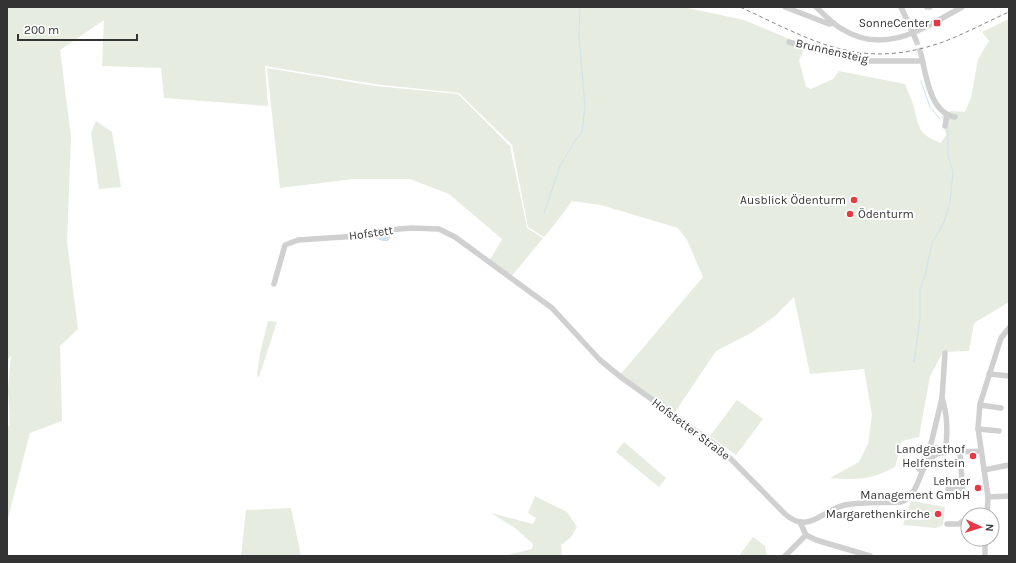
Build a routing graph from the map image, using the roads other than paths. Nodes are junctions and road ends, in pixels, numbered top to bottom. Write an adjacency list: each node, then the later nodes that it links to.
1 (785, 7): 7 (street)
2 (817, 7): 7 (street)
3 (901, 7): 8 (street)
4 (927, 7): 5 (street)
5 (930, 7)
6 (959, 8): 8 (street)
7 (834, 23): 8 (street)
8 (913, 32): 9 (street)
9 (916, 40)
10 (789, 42): 12 (street, Brunnensteig)
11 (921, 54): 12 (street)
12 (922, 61): 13 (street)
13 (947, 116): 14 (street); 15 (street)
14 (955, 117)
15 (945, 126)
16 (489, 263): 17 (street, Hofstett); 40 (street, Hofstetter Straße)
17 (274, 284)
18 (1009, 328): 20 (street)
19 (945, 353): 22 (street)
20 (989, 374): 21 (street); 23 (street)
21 (1009, 376)
22 (942, 398): 27 (street); 28 (street)
23 (980, 405): 24 (street); 25 (street)
24 (1001, 408)
25 (978, 429): 26 (street); 29 (street)
26 (999, 431)
27 (930, 448): 28 (street); 33 (street)
28 (945, 450): 30 (street); 33 (street)
29 (980, 451): 30 (street); 32 (street)
30 (960, 453): 34 (street)
31 (1009, 467): 32 (street)
32 (984, 470): 38 (street)
33 (921, 476): 40 (street)
34 (962, 487): 35 (street); 36 (street)
35 (948, 489)
36 (962, 495)
37 (1009, 496): 38 (street)
38 (988, 497): 39 (street)
39 (987, 507)
40 (800, 522): 43 (street)
41 (960, 523): 42 (street)
42 (947, 524)
43 (806, 535): 44 (street); 45 (street)
44 (854, 554): 46 (street)
45 (785, 556)
46 (870, 556)

